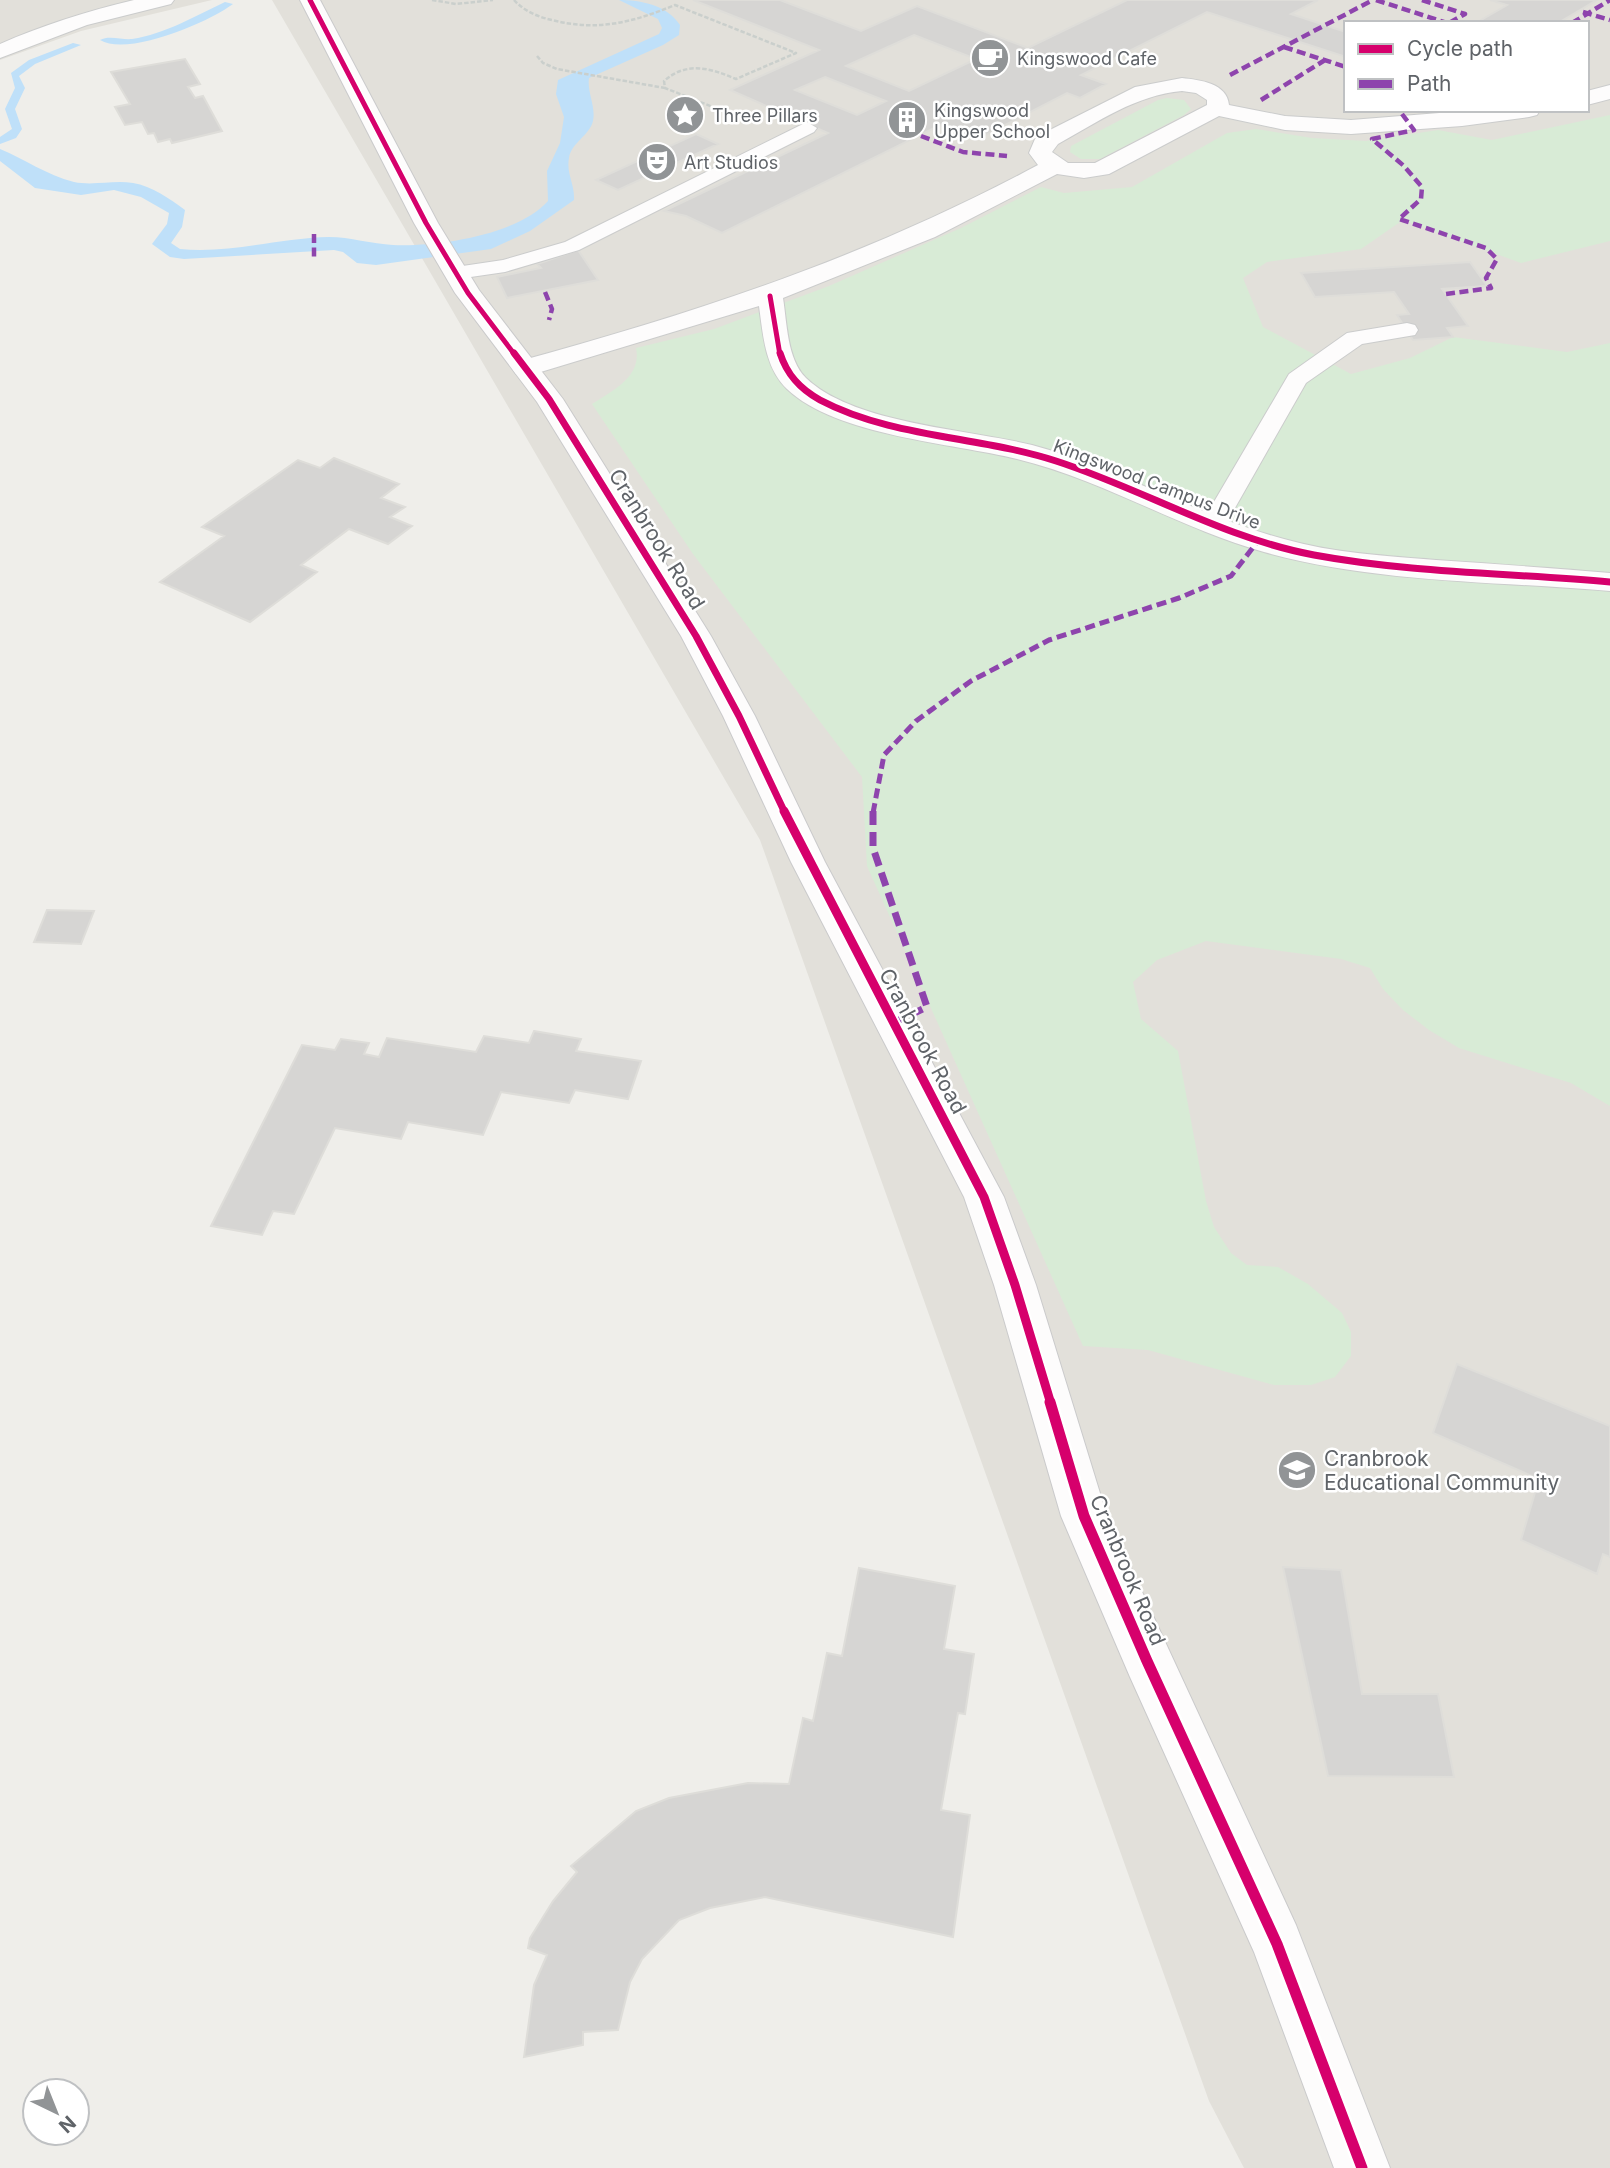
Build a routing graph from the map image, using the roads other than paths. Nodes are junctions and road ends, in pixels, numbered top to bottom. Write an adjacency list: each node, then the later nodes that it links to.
1 (164, 0): 3 (street)
2 (310, 0): 10 (street, Cranbrook Road)
3 (0, 52)
4 (1610, 92): 5 (street)
5 (1589, 97)
6 (1216, 109): 7 (street); 9 (street); 9 (street)
7 (1516, 112)
8 (807, 128): 10 (lane)
9 (1054, 166): 11 (street)
10 (463, 283): 13 (street, Cranbrook Road)
11 (770, 296): 13 (street); 14 (street, Kingswood Campus Drive)
12 (1407, 330): 14 (lane)
13 (525, 368): 16 (street, Cranbrook Road)
14 (1213, 524): 15 (street, Kingswood Campus Drive)
15 (1610, 582)
16 (1362, 2168)

